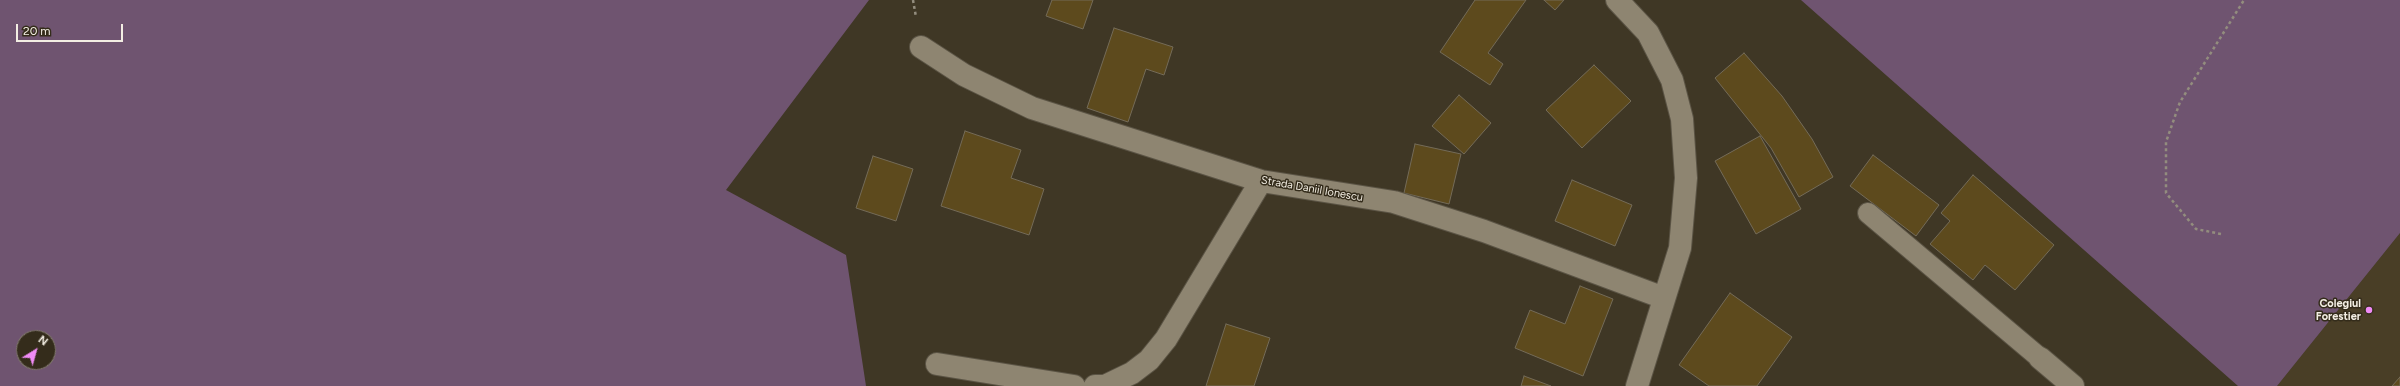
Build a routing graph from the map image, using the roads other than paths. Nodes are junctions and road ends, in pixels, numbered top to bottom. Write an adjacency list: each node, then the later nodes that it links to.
1 (1618, 0): 5 (street)
2 (921, 47): 3 (street, Strada Daniil Ionescu)
3 (1261, 182): 5 (street, Strada Daniil Ionescu); 9 (street)
4 (1868, 213): 6 (lane)
5 (1664, 298): 10 (street)
6 (2040, 358): 11 (street)
7 (937, 364): 8 (street)
8 (1074, 386)
9 (1095, 386)
10 (1637, 386)
11 (2073, 386)

